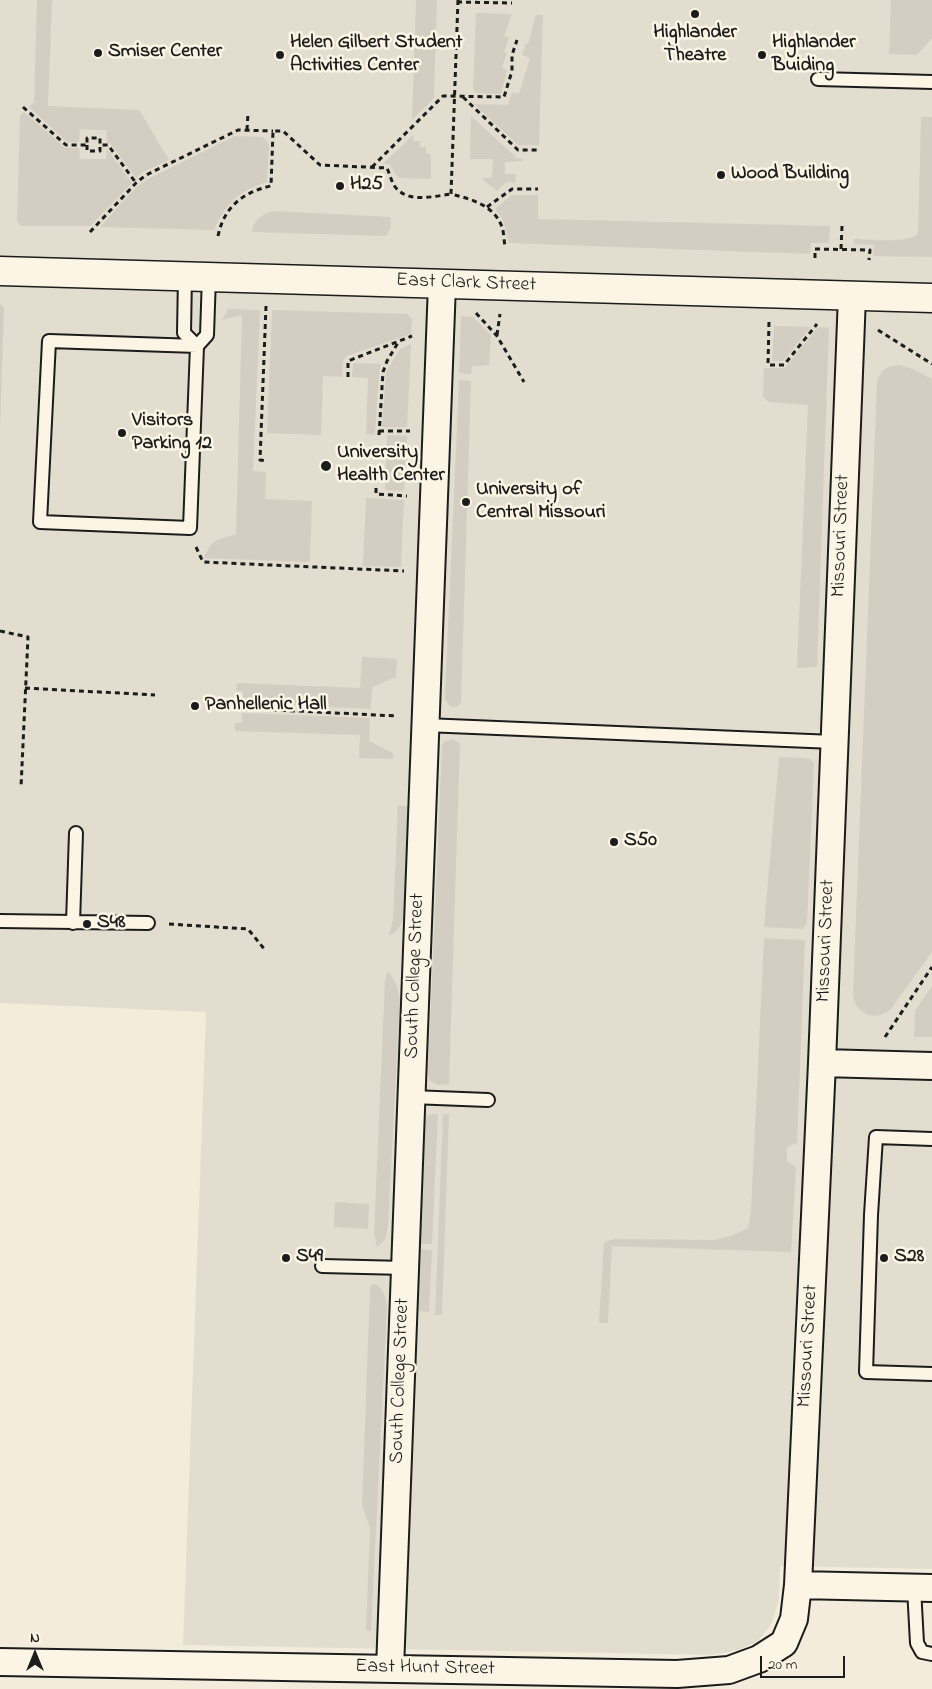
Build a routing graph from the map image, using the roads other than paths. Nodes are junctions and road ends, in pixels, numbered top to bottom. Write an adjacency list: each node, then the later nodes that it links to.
1 (818, 79): 2 (lane)
2 (932, 82)
3 (0, 270): 4 (street, East Clark Street)
4 (197, 276): 5 (street, East Clark Street); 8 (lane); 8 (lane)
5 (442, 284): 6 (street, East Clark Street); 9 (street, South College Street)
6 (852, 296): 7 (street, East Clark Street); 10 (street, Missouri Street)
7 (932, 298)
8 (197, 346): 8 (lane)
9 (425, 725): 10 (lane); 17 (street, South College Street)
10 (834, 742): 15 (street, Missouri Street)
11 (76, 833): 13 (lane)
12 (0, 921): 13 (lane)
13 (73, 923): 14 (lane)
14 (148, 923)
15 (822, 1063): 16 (street); 23 (street, Missouri Street)
16 (932, 1066)
17 (411, 1097): 18 (lane); 21 (street, South College Street)
18 (488, 1100)
19 (932, 1139): 22 (lane)
20 (322, 1266): 21 (lane)
21 (405, 1268): 27 (street, South College Street)
22 (932, 1374)
23 (798, 1586): 24 (street); 27 (street, East Hunt Street)
24 (923, 1588): 25 (lane)
25 (932, 1654)
26 (0, 1662): 27 (street, East Hunt Street)
27 (390, 1669)

